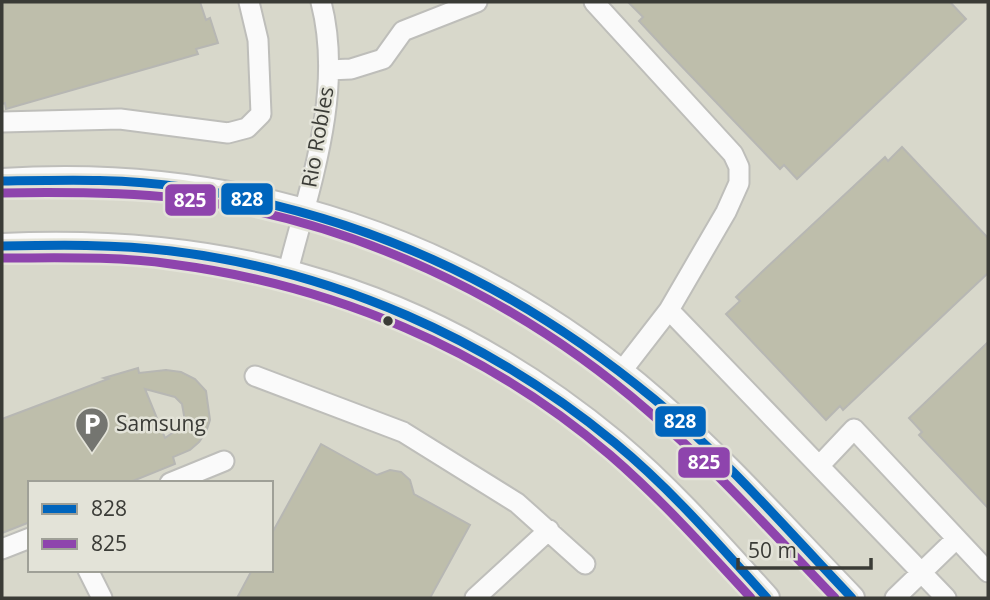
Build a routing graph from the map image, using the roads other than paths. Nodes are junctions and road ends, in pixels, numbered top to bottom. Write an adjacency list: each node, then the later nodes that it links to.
1 (249, 2): 6 (street)
2 (321, 2): 5 (street, Rio Robles)
3 (477, 2): 5 (street)
4 (594, 2): 11 (street)
5 (329, 70): 8 (street, Rio Robles)
6 (2, 122)
7 (2, 181): 8 (main road)
8 (304, 212): 10 (street, Rio Robles); 12 (main road)
9 (2, 246): 10 (main road)
10 (288, 271): 27 (main road)
11 (670, 310): 12 (street); 15 (street)
12 (621, 372): 28 (main road)
13 (255, 376): 17 (street)
14 (225, 461): 16 (street)
15 (820, 465): 18 (street); 23 (street)
16 (175, 481)
17 (549, 530): 21 (street); 26 (street)
18 (956, 538): 23 (street); 24 (street)
19 (28, 539): 20 (street)
20 (2, 549)
21 (585, 564)
22 (89, 572): 25 (street)
23 (921, 572): 29 (street); 30 (street)
24 (988, 572)
25 (102, 598)
26 (475, 598)
27 (767, 598)
28 (852, 598)
29 (895, 598)
30 (947, 598)

